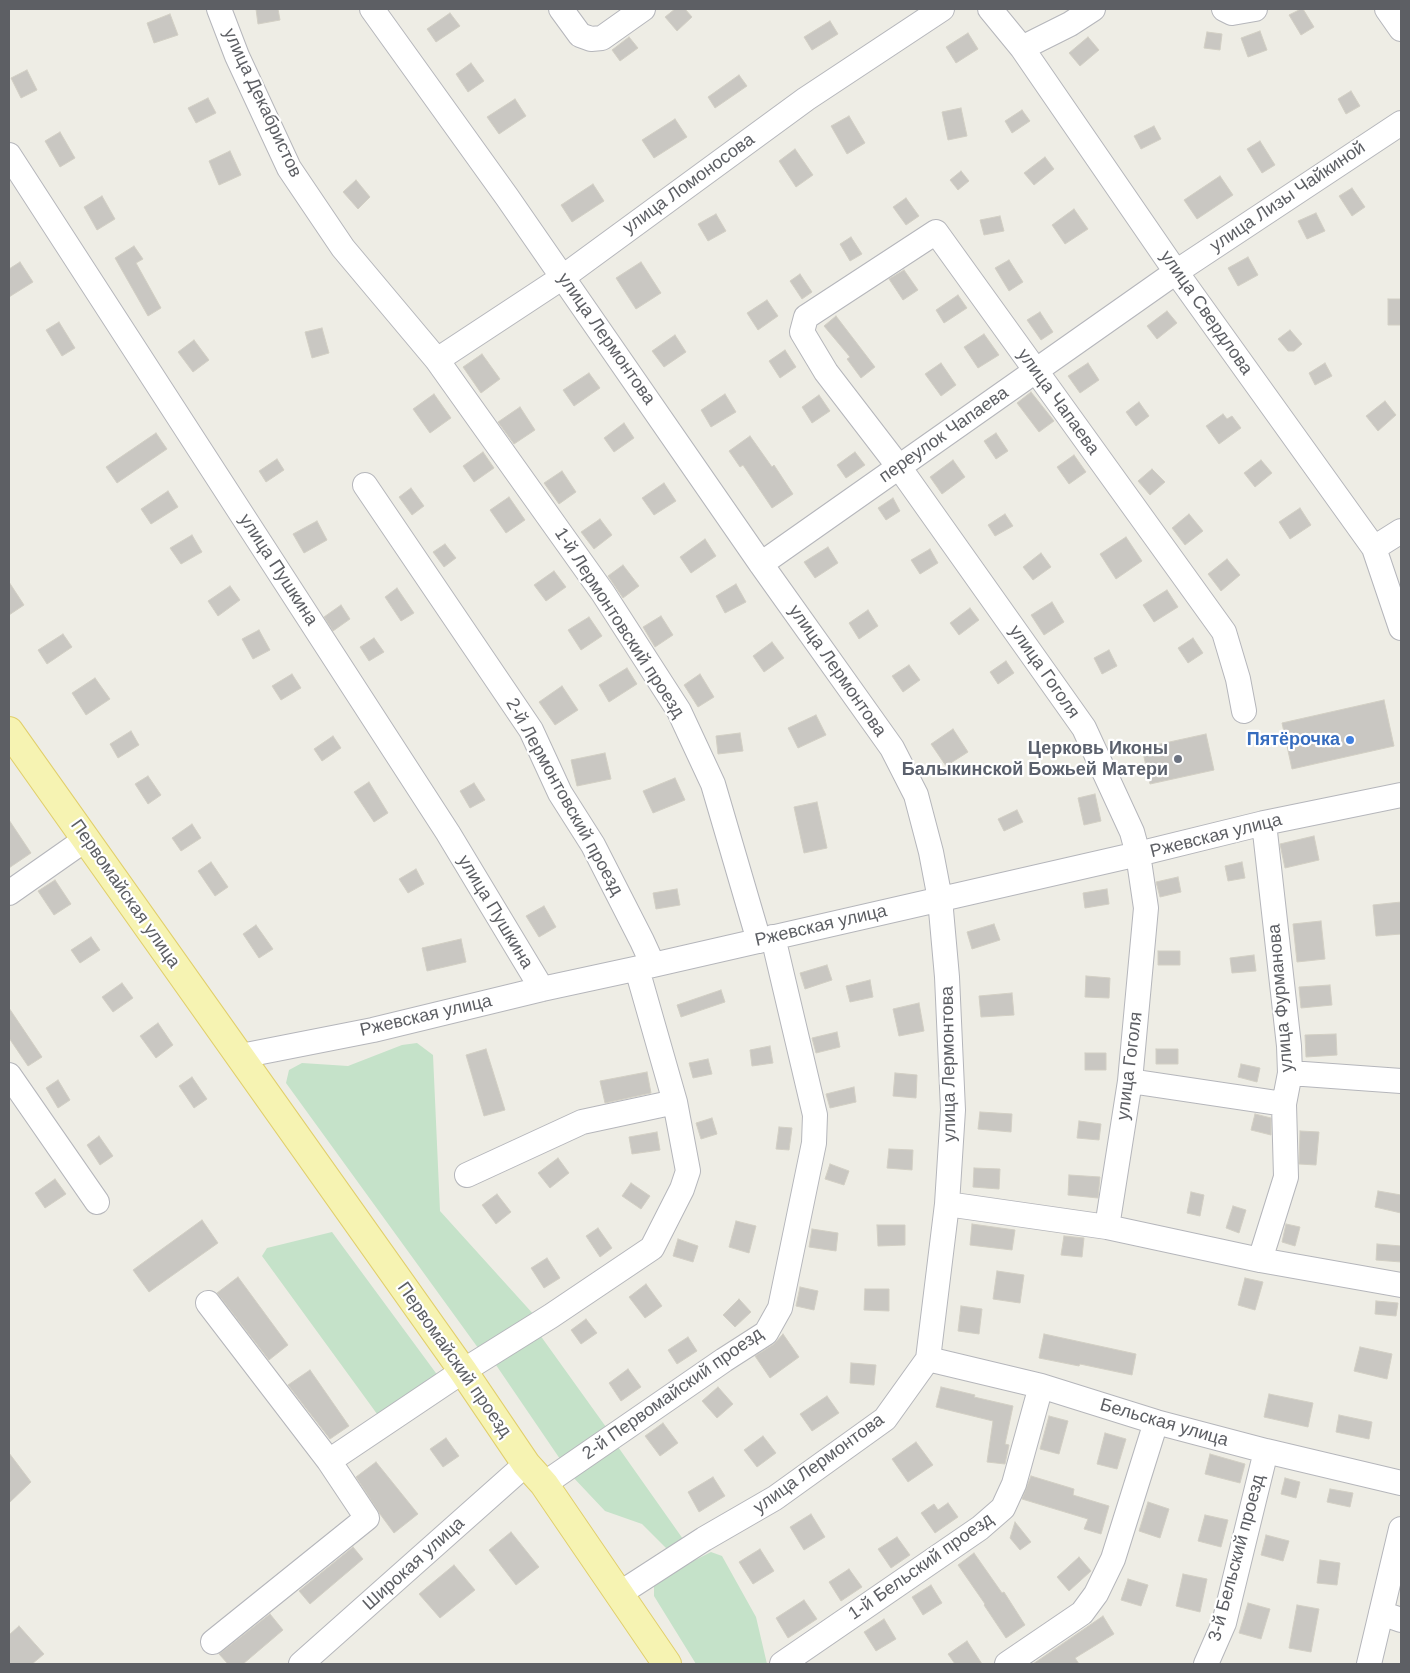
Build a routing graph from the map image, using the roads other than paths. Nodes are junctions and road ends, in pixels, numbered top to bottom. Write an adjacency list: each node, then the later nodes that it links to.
1 (219, 9): 18 (street, улица Декабристов)
2 (372, 9): 16 (street, улица Лермонтова)
3 (561, 9): 4 (street)
4 (643, 9)
5 (942, 9): 16 (street, улица Ломоносова)
6 (990, 9): 12 (street, улица Свердлова)
7 (1093, 9): 12 (street)
8 (1224, 9): 9 (street)
9 (1255, 9)
10 (1387, 9): 11 (street)
11 (1401, 29)
12 (1022, 48): 15 (street, улица Свердлова)
13 (1401, 122): 15 (street, улица Лизы Чайкиной)
14 (9, 155): 36 (street, улица Пушкина)
15 (1176, 272): 19 (street, переулок Чапаева); 23 (street, улица Свердлова)
16 (563, 277): 18 (street, улица Ломоносова); 24 (street, улица Лермонтова)
17 (806, 317): 19 (street, улица Чапаева); 20 (street, улица Гоголя)
18 (437, 360): 34 (street, 1-й Лермонтовский проезд)
19 (1036, 372): 20 (street, переулок Чапаева); 26 (street, улица Чапаева)
20 (899, 467): 24 (street, переулок Чапаева); 31 (street, улица Гоголя)
21 (365, 485): 35 (street, 2-й Лермонтовский проезд)
22 (1401, 531): 23 (street)
23 (1374, 548): 25 (street, улица Свердлова)
24 (761, 564): 33 (street, улица Лермонтова)
25 (1401, 628)
26 (1244, 710)
27 (9, 731): 30 (main road, Первомайская улица)
28 (1401, 795): 29 (street, Ржевская улица)
29 (1264, 823): 31 (street, Ржевская улица); 38 (street, улица Фурманова)
30 (86, 839): 32 (street); 37 (main road, Первомайская улица)
31 (1138, 854): 33 (street, Ржевская улица); 41 (street, улица Гоголя)
32 (9, 893)
33 (940, 899): 34 (street, Ржевская улица); 46 (street, улица Лермонтова)
34 (766, 939): 35 (street, Ржевская улица); 59 (street, 2-й Первомайский проезд)
35 (645, 967): 36 (street, Ржевская улица); 42 (street, 2-й Лермонтовский проезд)
36 (542, 989): 37 (street, Ржевская улица)
37 (241, 1056): 52 (main road, Первомайский проезд)
38 (1290, 1073): 40 (street); 43 (street, улица Фурманова)
39 (9, 1075): 45 (street)
40 (1401, 1080)
41 (1130, 1081): 43 (street); 47 (street, улица Гоголя)
42 (675, 1102): 44 (street); 52 (street, 2-й Лермонтовский проезд)
43 (1284, 1104): 48 (street, улица Фурманова)
44 (467, 1175)
45 (97, 1202)
46 (948, 1204): 47 (street); 51 (street, улица Лермонтова)
47 (1107, 1227): 48 (street)
48 (1260, 1260): 49 (street)
49 (1401, 1285)
50 (208, 1303): 56 (street)
51 (928, 1359): 53 (street, Бельская улица); 61 (street, улица Лермонтова)
52 (463, 1371): 56 (street, 2-й Лермонтовский проезд); 57 (main road, Первомайский проезд)
53 (1041, 1386): 54 (street, Бельская улица); 66 (street, 1-й Бельский проезд)
54 (1156, 1422): 55 (street, Бельская улица); 67 (street)
55 (1266, 1451): 58 (street, Бельская улица); 68 (street, 3-й Бельский проезд)
56 (329, 1461): 63 (street)
57 (526, 1464): 59 (main road, Первомайский проезд); 64 (street, Широкая улица)
58 (1401, 1483)
59 (544, 1484): 61 (main road, Первомайский проезд)
60 (1401, 1529): 62 (street)
61 (618, 1594): 65 (main road, Первомайский проезд)
62 (1391, 1616): 69 (street)
63 (213, 1642)
64 (301, 1664)
65 (667, 1664)
66 (782, 1664)
67 (1007, 1664)
68 (1206, 1664)
69 (1369, 1664)

